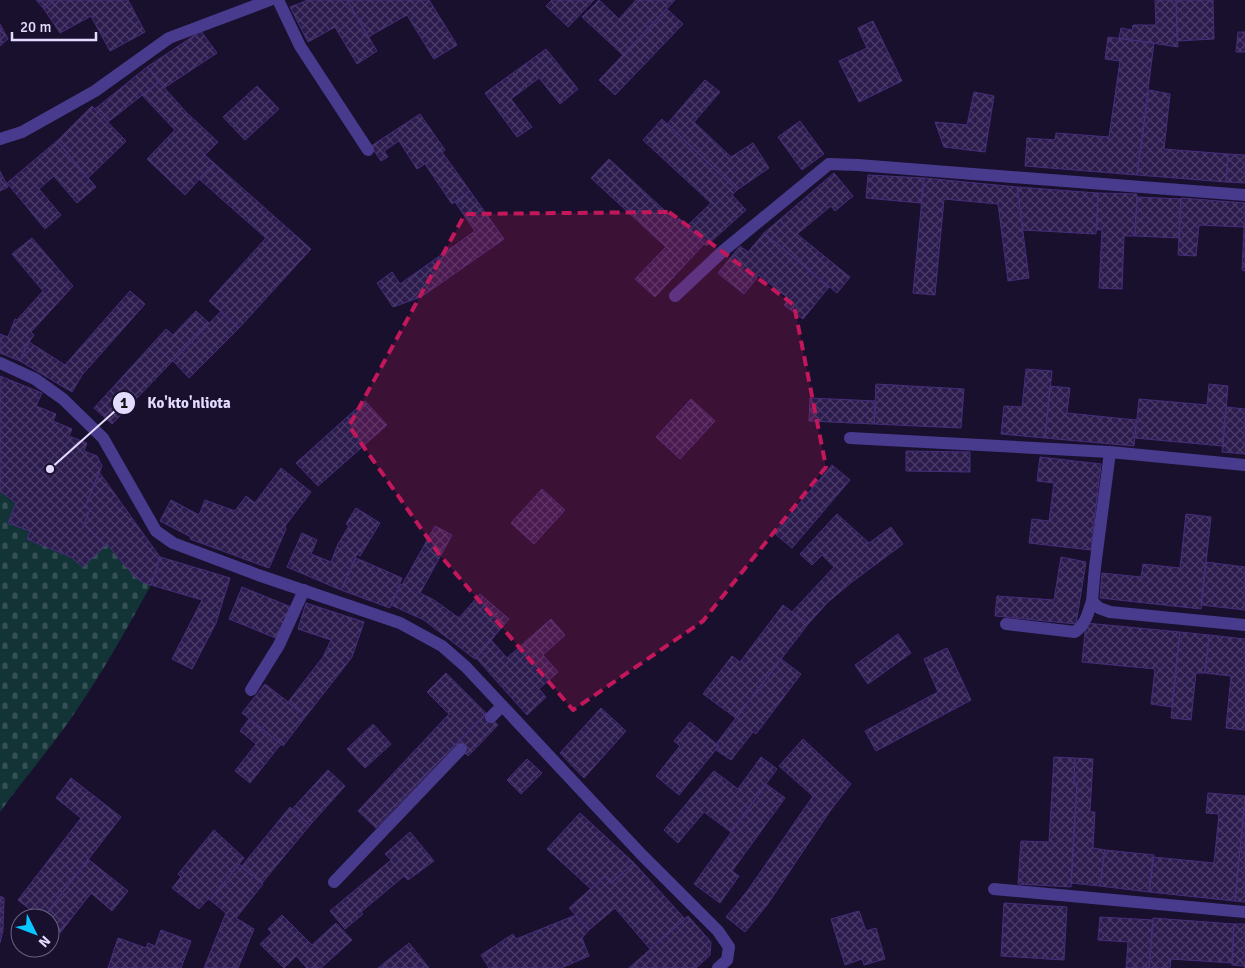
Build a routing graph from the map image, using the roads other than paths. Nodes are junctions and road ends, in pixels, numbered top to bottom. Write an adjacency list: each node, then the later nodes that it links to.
1 (270, 0): 3 (street)
2 (278, 0): 4 (street)
3 (0, 139)
4 (368, 150)
5 (1245, 195): 6 (street)
6 (675, 296)
7 (0, 363): 11 (street)
8 (850, 438): 9 (street)
9 (1110, 452): 10 (street); 12 (street)
10 (1245, 465)
11 (304, 590): 15 (street); 16 (street)
12 (1092, 601): 13 (street); 14 (street)
13 (1006, 624)
14 (1245, 625)
15 (251, 690)
16 (502, 706): 17 (street); 22 (street)
17 (491, 718)
18 (462, 749): 19 (street)
19 (334, 882)
20 (994, 889): 21 (street)
21 (1245, 912)
22 (718, 968)

